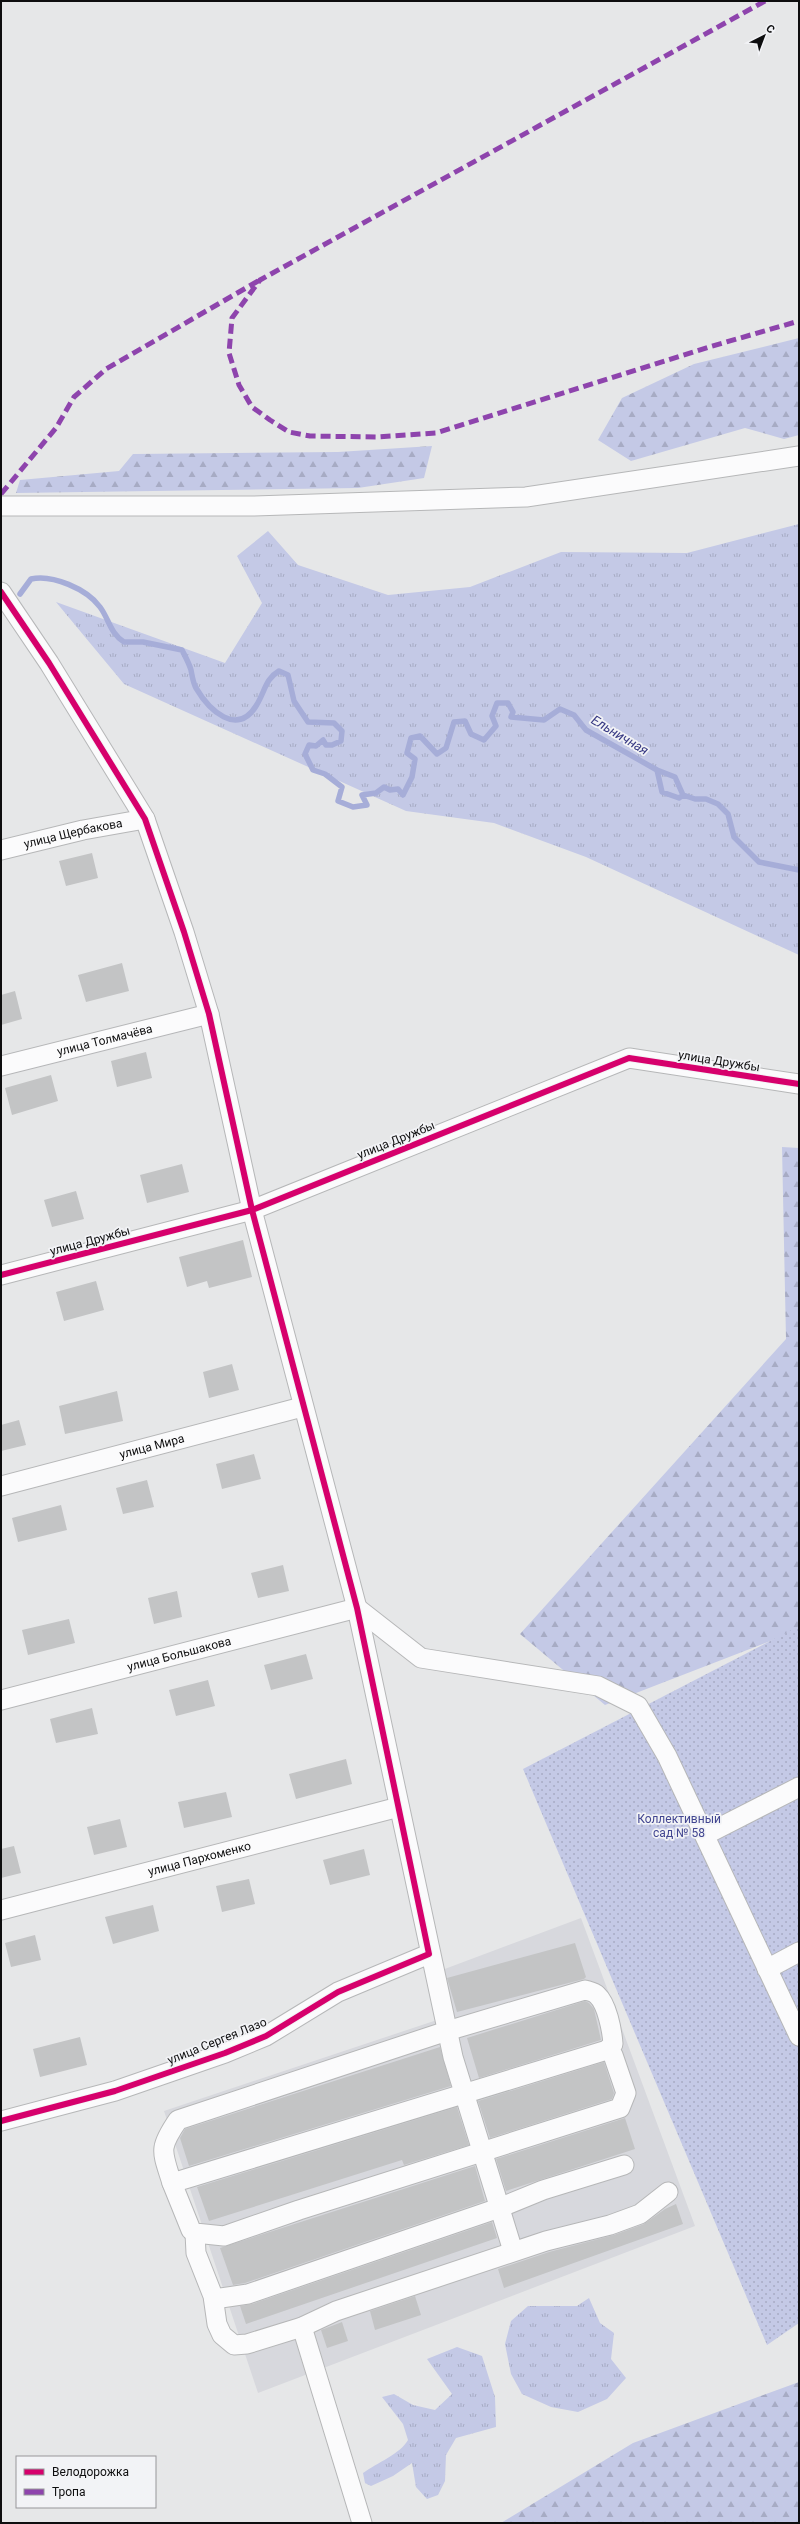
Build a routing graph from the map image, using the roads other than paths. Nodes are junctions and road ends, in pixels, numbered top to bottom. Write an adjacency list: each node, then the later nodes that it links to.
1 (799, 456): 2 (street)
2 (1, 506)
3 (1, 592): 4 (street)
4 (145, 818): 5 (street, улица Щербакова); 6 (street)
5 (1, 850)
6 (209, 1014): 7 (street, улица Толмачёва); 9 (street)
7 (1, 1066)
8 (799, 1084): 9 (street, улица Дружбы)
9 (252, 1210): 10 (street, улица Дружбы); 11 (street)
10 (1, 1275)
11 (302, 1407): 12 (street, улица Мира); 13 (street)
12 (1, 1486)
13 (357, 1608): 14 (street, улица Большакова); 16 (street); 17 (street)
14 (1, 1700)
15 (799, 1787): 17 (street)
16 (399, 1807): 18 (street, улица Пархоменко); 20 (street)
17 (705, 1835): 21 (street)
18 (1, 1910)
19 (799, 1952): 21 (street)
20 (429, 1954): 22 (street); 26 (street, улица Сергея Лазо)
21 (767, 1969): 23 (street)
22 (447, 2031): 24 (street); 25 (street); 29 (street)
23 (799, 2036)
24 (607, 2050): 25 (street); 27 (street)
25 (464, 2093): 27 (street); 29 (street)
26 (1, 2122)
27 (481, 2151): 31 (street); 32 (street)
28 (624, 2165): 31 (street)
29 (172, 2183): 32 (street)
30 (668, 2192): 33 (street)
31 (499, 2208): 33 (street); 34 (street)
32 (195, 2234): 34 (street)
33 (513, 2251): 35 (street)
34 (214, 2299): 35 (street)
35 (302, 2327): 36 (street)
36 (362, 2523)

